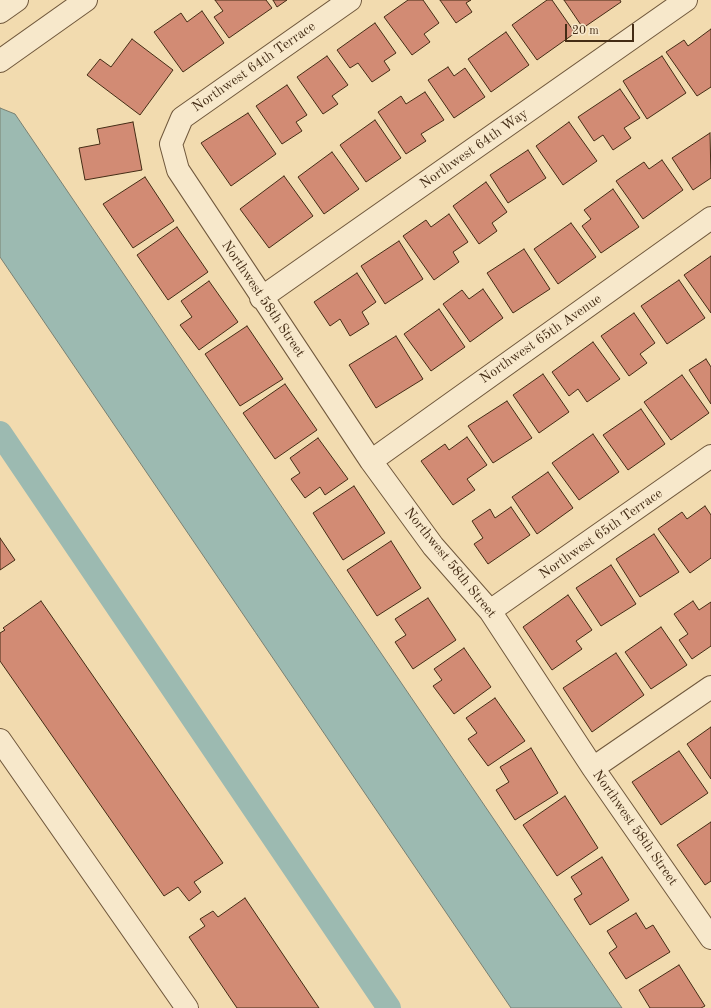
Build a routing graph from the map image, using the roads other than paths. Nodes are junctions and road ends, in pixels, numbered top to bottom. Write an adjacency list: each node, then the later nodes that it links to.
1 (17, 0): 5 (street)
2 (86, 0): 6 (street)
3 (350, 0): 7 (street, Northwest 64th Terrace)
4 (686, 0): 9 (street, Northwest 64th Way)
5 (0, 12)
6 (0, 61)
7 (171, 144): 9 (street, Northwest 58th Street)
8 (711, 218): 11 (street, Northwest 65th Avenue)
9 (261, 298): 11 (street, Northwest 58th Street)
10 (711, 456): 12 (street, Northwest 65th Terrace)
11 (371, 461): 12 (street, Northwest 58th Street)
12 (490, 611): 15 (street, Northwest 58th Street)
13 (711, 687): 15 (street)
14 (0, 740): 17 (street)
15 (594, 768): 16 (street, Northwest 58th Street)
16 (708, 928)
17 (186, 1008)

